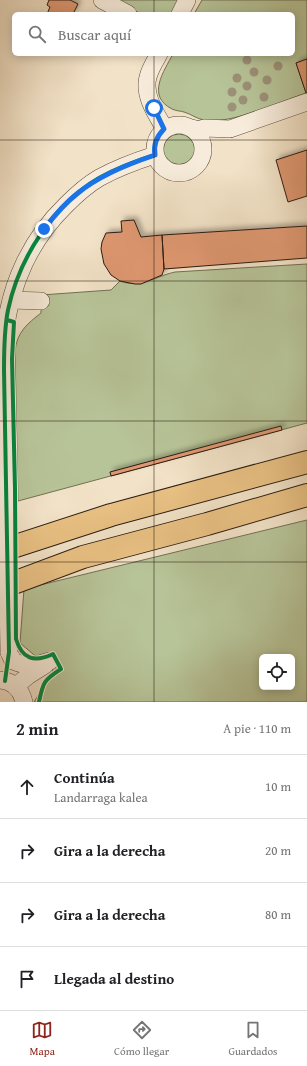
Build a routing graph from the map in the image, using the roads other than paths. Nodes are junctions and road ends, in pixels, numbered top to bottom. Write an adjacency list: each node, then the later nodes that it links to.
1 (102, 0): 3 (street)
2 (187, 0): 4 (street)
3 (124, 12)
4 (181, 12)
5 (158, 56): 8 (street)
6 (307, 102): 9 (street)
7 (192, 128): 8 (street); 9 (street); 11 (street)
8 (164, 129): 10 (street)
9 (230, 129): 11 (street)
10 (155, 155): 11 (street); 12 (street)
11 (202, 157)
12 (11, 300): 13 (street); 18 (street, bridge)
13 (41, 301)
14 (307, 462): 16 (highway)
15 (307, 495): 17 (highway)
16 (0, 551)
17 (0, 588)
18 (9, 652): 19 (street); 19 (street)
19 (7, 682): 20 (street)
20 (24, 702)

